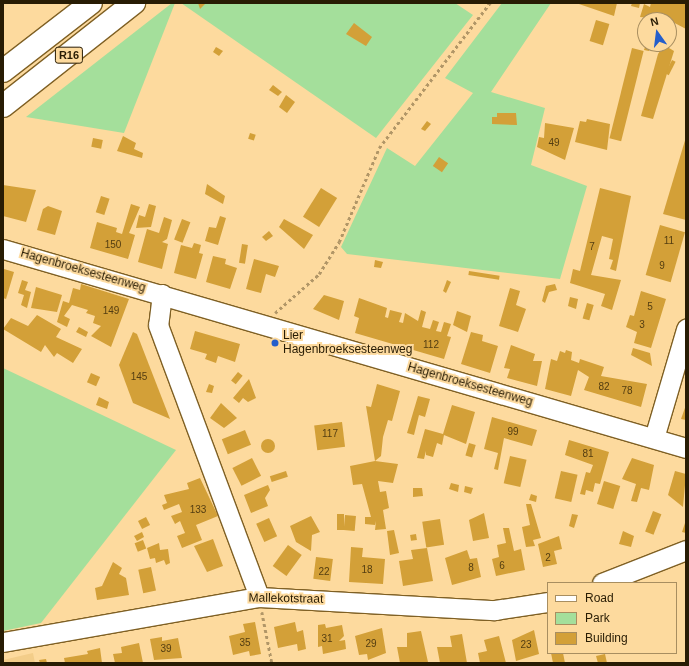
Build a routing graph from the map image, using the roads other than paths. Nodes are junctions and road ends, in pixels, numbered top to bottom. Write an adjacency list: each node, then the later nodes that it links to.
1 (91, 3): 3 (highway, R16)
2 (134, 3): 4 (highway, R16)
3 (3, 71)
4 (3, 106)
5 (3, 249): 6 (street, Hagenbroeksesteenweg)
6 (162, 294): 8 (street, Hagenbroeksesteenweg); 12 (street, Hagenbroeksesteenweg)
7 (686, 329): 8 (street)
8 (656, 432): 9 (street, Hagenbroeksesteenweg)
9 (686, 448)
10 (686, 550): 11 (street)
11 (605, 582)
12 (259, 597): 13 (street, Mallekotstraat); 14 (street, Mallekotstraat)
13 (547, 602)
14 (3, 642)

